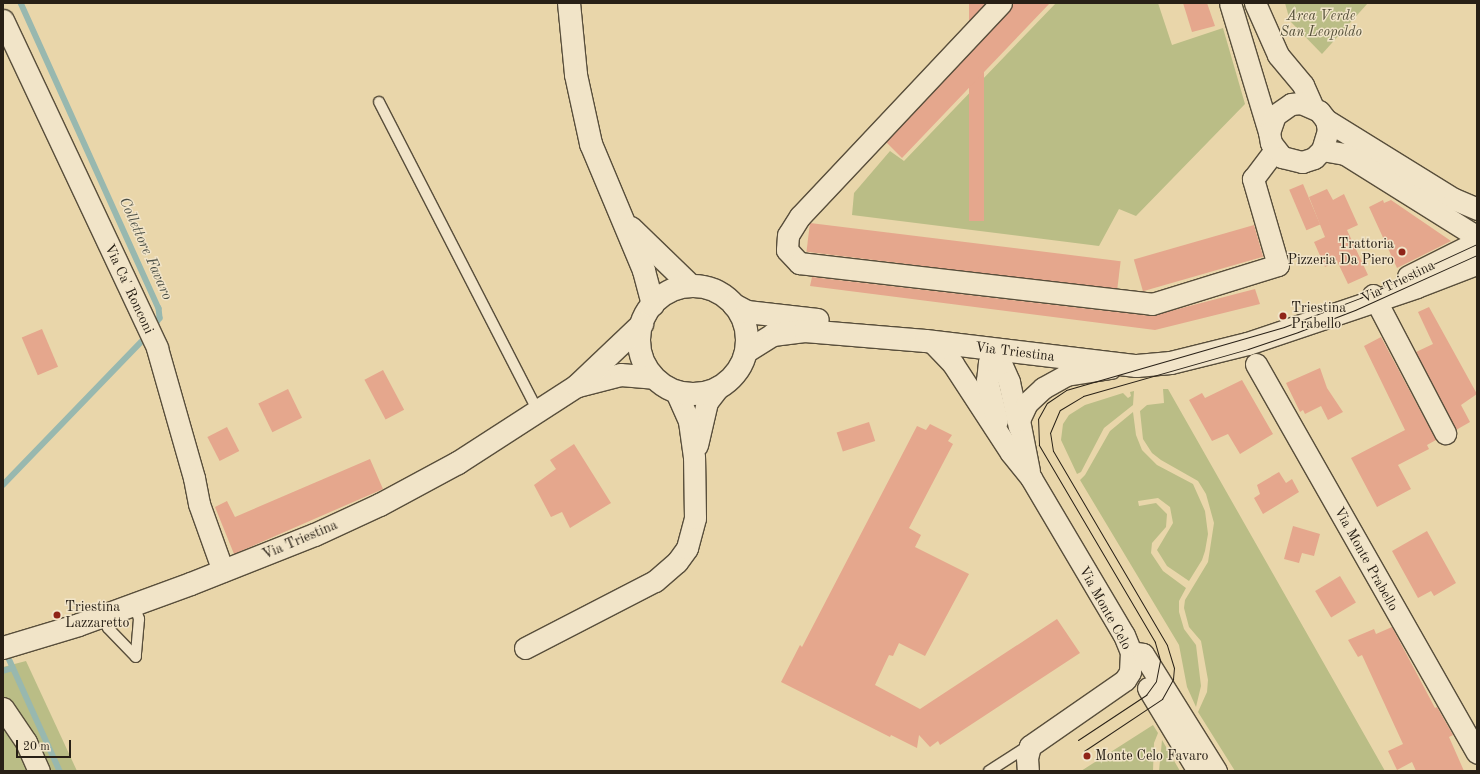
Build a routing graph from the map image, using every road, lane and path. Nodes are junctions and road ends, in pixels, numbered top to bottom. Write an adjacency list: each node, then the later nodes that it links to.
1 (570, 3): 11 (street)
2 (1001, 3): 8 (street)
3 (1230, 3): 8 (street)
4 (1255, 3): 7 (street)
5 (3, 20): 33 (street, Via Ca' Ronconi)
6 (379, 102): 27 (lane)
7 (1319, 114): 8 (street); 9 (street); 10 (street)
8 (1272, 141): 9 (street)
9 (1322, 150): 12 (street)
10 (1474, 209)
11 (623, 220): 13 (street); 16 (street)
12 (1475, 246): 14 (street, Via Triestina); 14 (street, Via Triestina)
13 (691, 286): 15 (street); 16 (street)
14 (1375, 298): 22 (street, Via Triestina); 29 (street)
15 (734, 304): 18 (street, Via Triestina); 20 (street)
16 (653, 305): 17 (street)
17 (642, 324): 23 (street); 24 (street, Via Triestina)
18 (926, 342): 19 (street, Via Triestina); 20 (street); 30 (street, Via Monte Celo)
19 (994, 350): 22 (street, Via Triestina); 28 (street, Via Monte Celo); 30 (street, Via Monte Celo)
20 (746, 352): 25 (street)
21 (1256, 364): 41 (street, Via Monte Prabello)
22 (1137, 366): 28 (street, Via Monte Celo)
23 (654, 378): 24 (street, Via Triestina); 26 (street)
24 (577, 386): 27 (street, Via Triestina)
25 (717, 389): 26 (street); 31 (street)
26 (676, 392): 31 (street)
27 (538, 411): 33 (street, Via Triestina)
28 (1019, 428): 32 (street, Via Monte Celo)
29 (1444, 433)
30 (1007, 447): 32 (street, Via Monte Celo)
31 (694, 457): 37 (street)
32 (1031, 478): 38 (street, Via Monte Celo)
33 (223, 571): 34 (street, Via Triestina)
34 (134, 605): 35 (street, Via Triestina); 35 (lane)
35 (103, 616): 36 (street, Via Triestina)
36 (3, 648)
37 (525, 648)
38 (1131, 659): 40 (street, Via Monte Celo); 45 (street); 46 (street)
39 (3, 708): 42 (street)
40 (1035, 741): 43 (lane); 44 (street)
41 (1477, 754)
42 (39, 771)
43 (989, 771)
44 (1028, 771)
45 (1198, 771)
46 (1216, 771)

